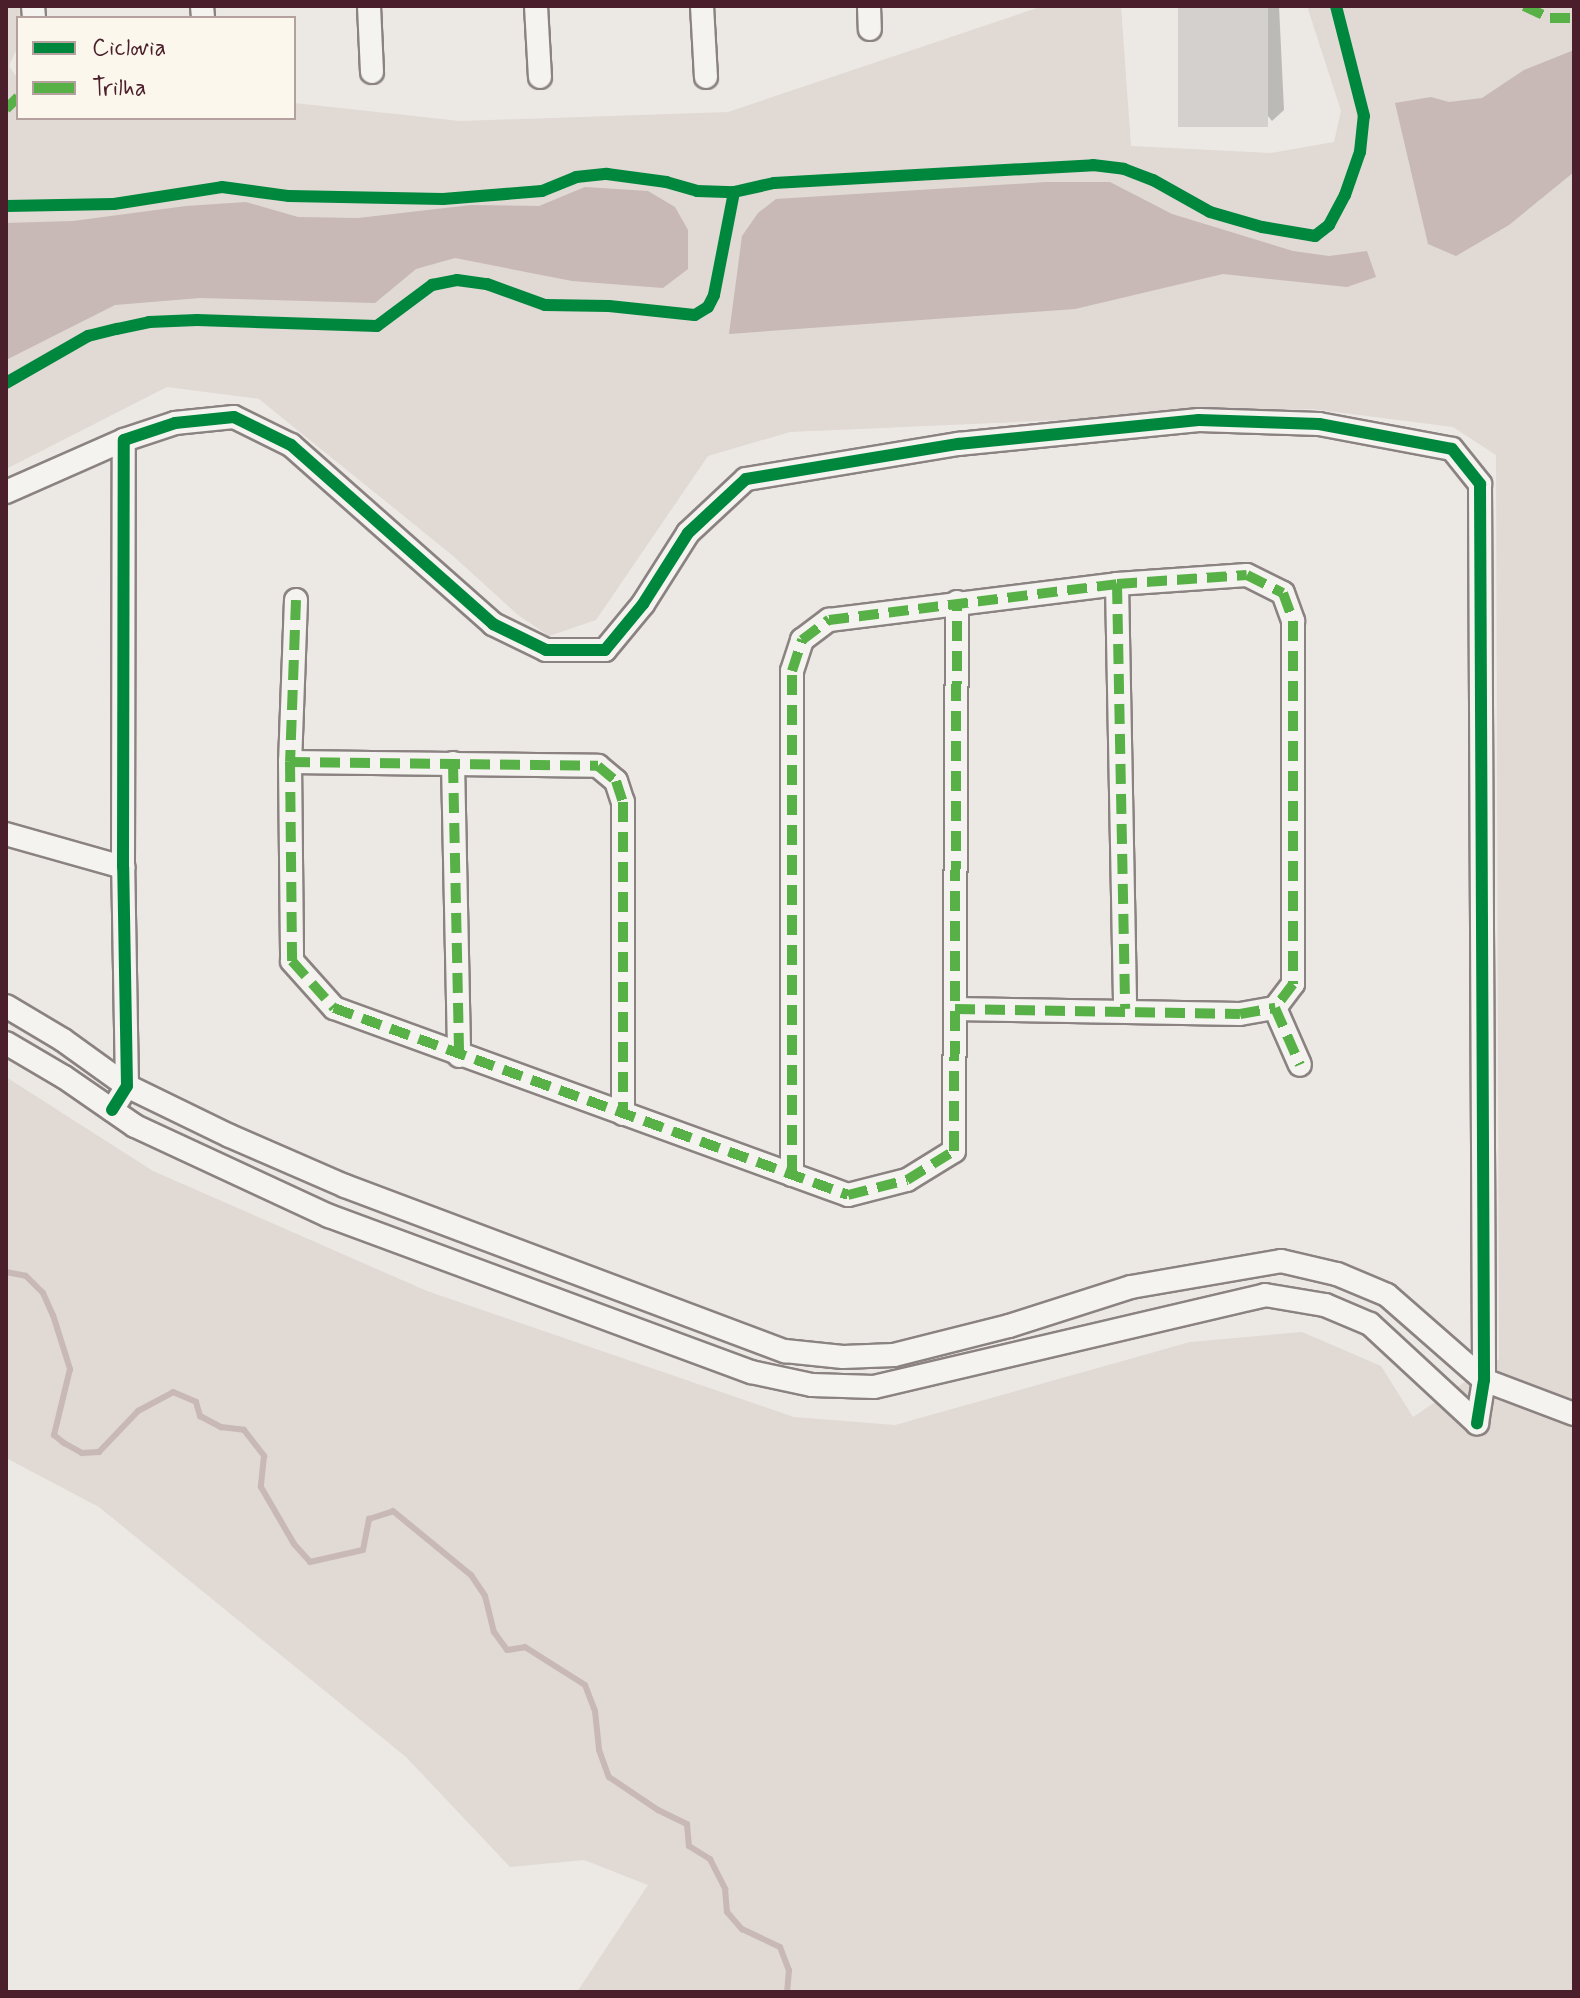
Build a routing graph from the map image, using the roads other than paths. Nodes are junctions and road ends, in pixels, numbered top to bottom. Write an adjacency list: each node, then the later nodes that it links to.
1 (369, 6): 6 (street)
2 (536, 6): 7 (street)
3 (702, 6): 8 (street)
4 (869, 6): 5 (street)
5 (870, 29)
6 (372, 72)
7 (540, 77)
8 (706, 77)
9 (124, 440): 10 (street); 17 (street); 29 (street)
10 (6, 492)
11 (1117, 584): 13 (street); 19 (street); 21 (street)
12 (296, 600): 14 (street)
13 (957, 602): 20 (street); 28 (street)
14 (290, 762): 15 (street); 23 (street)
15 (453, 763): 23 (street); 27 (street)
16 (6, 834): 17 (street)
17 (123, 867): 25 (street)
18 (6, 1006): 25 (street)
19 (1275, 1008): 21 (street); 24 (street)
20 (955, 1009): 21 (street); 28 (street)
21 (1125, 1009)
22 (6, 1043): 26 (street)
23 (459, 1056): 27 (street)
24 (1300, 1065)
25 (127, 1086): 26 (street); 29 (street)
26 (112, 1110): 29 (street)
27 (623, 1114): 28 (street)
28 (792, 1175)
29 (1484, 1380): 30 (street)
30 (1574, 1414)

